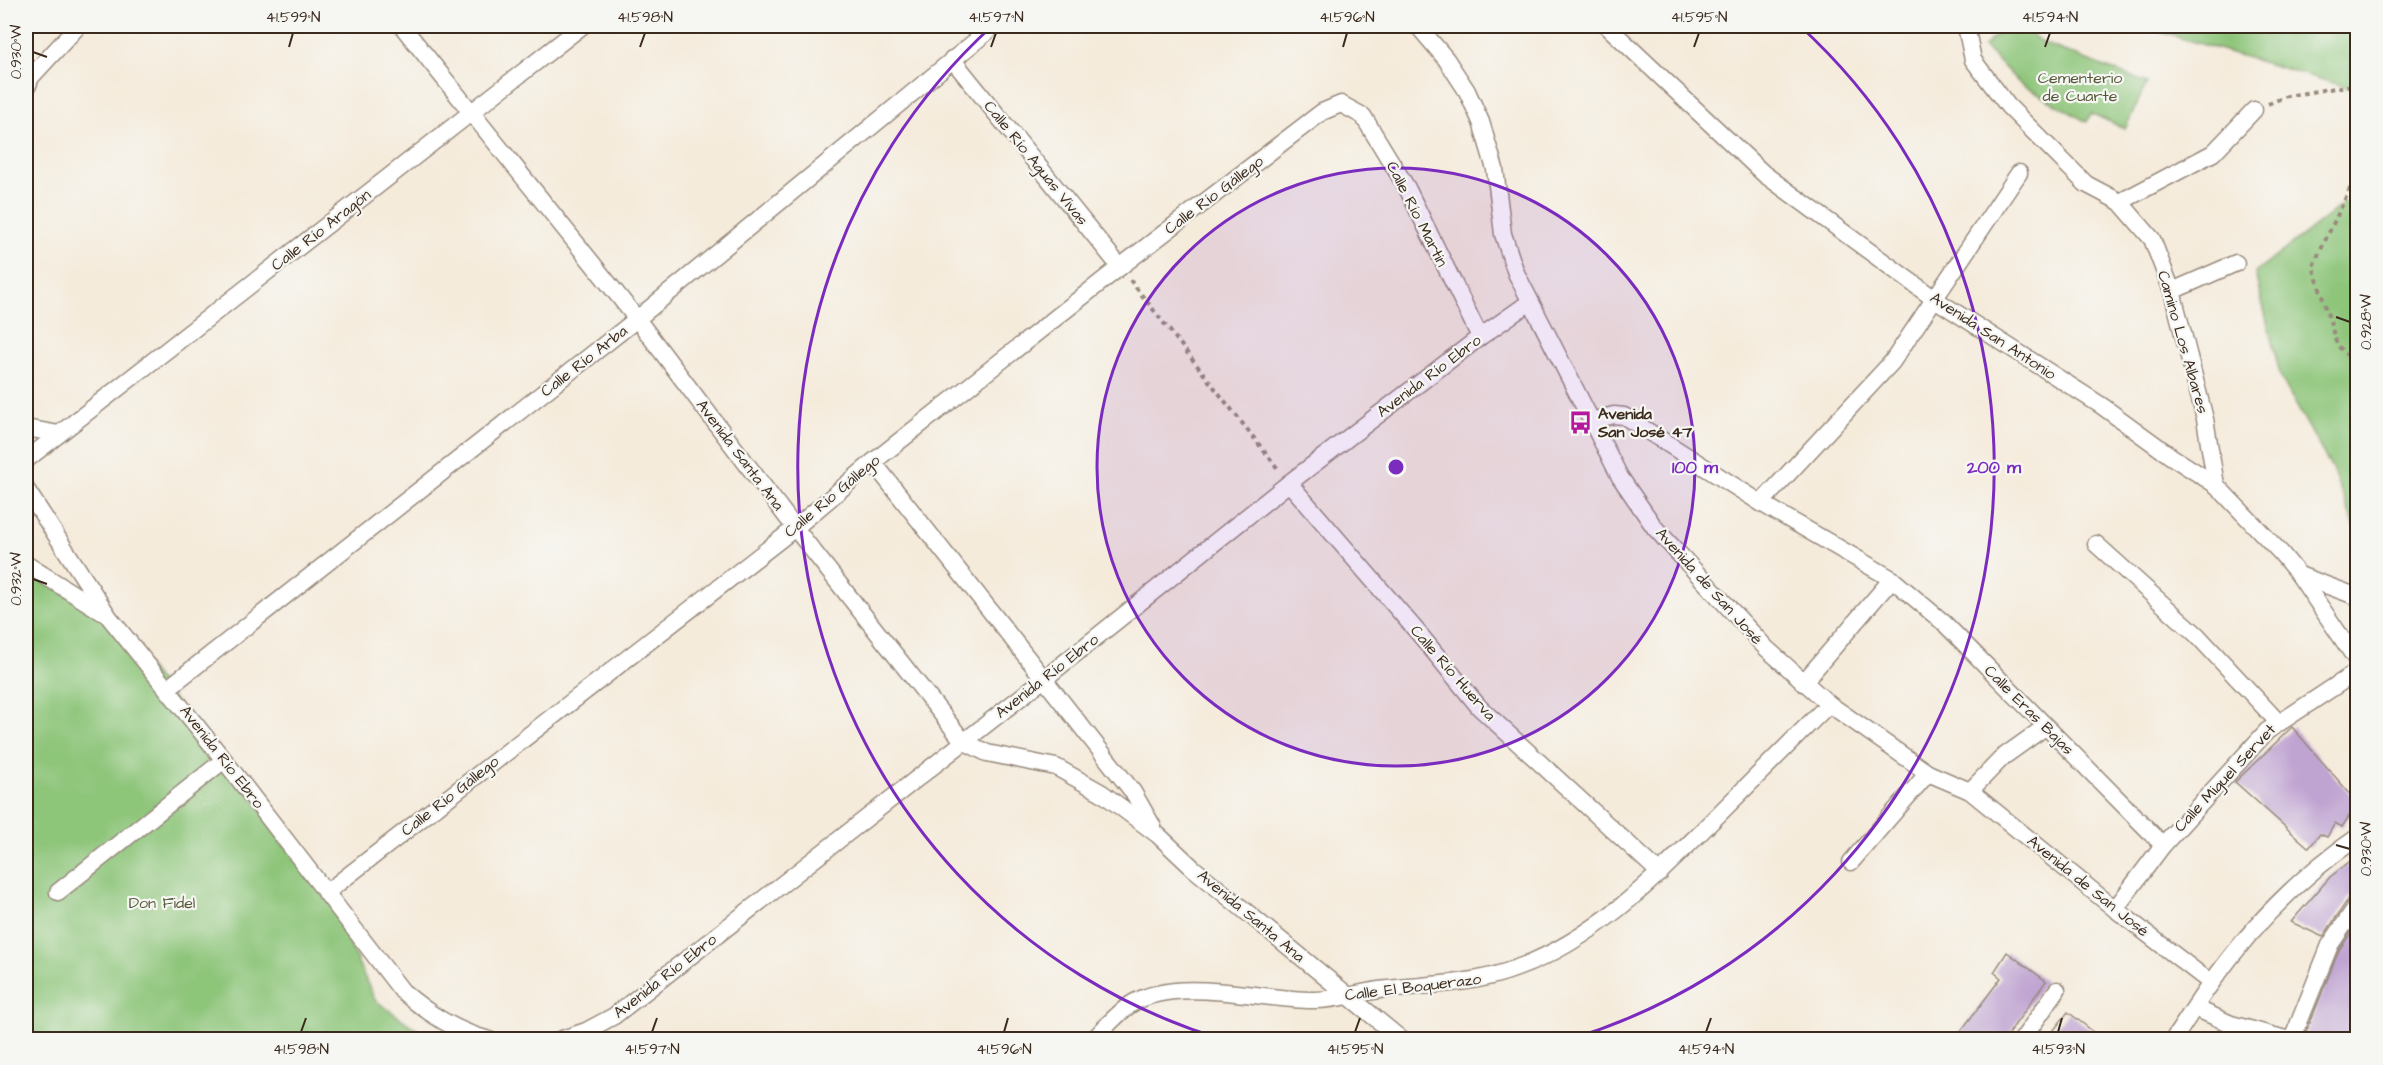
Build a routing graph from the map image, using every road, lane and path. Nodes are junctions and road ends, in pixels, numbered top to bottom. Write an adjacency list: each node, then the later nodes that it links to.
1 (78, 26): 10 (street)
2 (402, 26): 13 (street, Avenida Santa Ana)
3 (582, 26): 13 (street, Calle Río Aragón)
4 (994, 26): 8 (street, Calle Río Arba)
5 (1418, 26): 21 (street, Avenida de San José)
6 (1607, 26): 20 (street, Avenida San Antonio)
7 (1966, 26): 16 (street, Camino Los Albares)
8 (952, 59): 18 (street, Calle Río Aguas Vivas); 22 (street, Calle Río Arba)
9 (2358, 84): 12 (path)
10 (26, 90)
11 (1341, 104): 18 (street, Calle Río Gállego); 23 (street, Calle Río Martín)
12 (2254, 110): 16 (street)
13 (472, 114): 22 (street, Avenida Santa Ana); 27 (street, Calle Río Aragón)
14 (2358, 172): 24 (path)
15 (2019, 173): 20 (street)
16 (2120, 202): 19 (street, Camino Los Albares)
17 (2236, 263): 19 (street)
18 (1120, 267): 29 (street, Calle Río Gállego); 30 (path)
19 (2172, 291): 31 (street, Camino Los Albares)
20 (1933, 298): 31 (street, Avenida San Antonio); 33 (street)
21 (1530, 302): 23 (street, Avenida Río Ebro); 25 (street, Avenida de San José)
22 (637, 319): 34 (street, Avenida Santa Ana); 45 (street, Calle Río Arba)
23 (1480, 337): 30 (street, Avenida Río Ebro)
24 (2358, 366)
25 (1591, 421): 33 (street, Calle Eras Bajas); 44 (street, Avenida de San José)
26 (26, 428): 27 (street)
27 (59, 434): 28 (street, Calle Río Aragón)
28 (26, 460)
29 (873, 462): 34 (street, Calle Río Gállego); 43 (street, Avenida Santa Ana)
30 (1289, 483): 43 (street, Avenida Río Ebro); 57 (street, Calle Río Huerva)
31 (2216, 485): 37 (street, Avenida San Antonio)
32 (26, 489): 40 (street, Avenida Río Ebro)
33 (1761, 502): 38 (street, Calle Eras Bajas)
34 (795, 528): 49 (street, Avenida Santa Ana); 59 (street, Calle Río Gállego)
35 (2096, 544): 47 (street)
36 (26, 564): 40 (street, Avenida Río Ebro)
37 (2299, 575): 39 (street); 41 (street, Avenida San Antonio)
38 (1892, 579): 44 (street); 48 (street, Calle Eras Bajas)
39 (2358, 597)
40 (109, 616): 45 (street, Avenida Río Ebro)
41 (2358, 662)
42 (2358, 671): 47 (street, Calle Miguel Servet)
43 (1044, 679): 49 (street, Avenida Río Ebro); 53 (street, Avenida Santa Ana)
44 (1803, 683): 46 (street, Avenida de San José)
45 (168, 688): 50 (street, Avenida Río Ebro)
46 (1829, 704): 51 (street, Avenida de San José); 57 (street, Calle El Boquerazo)
47 (2278, 723): 55 (street, Calle Miguel Servet)
48 (2045, 727): 52 (street); 55 (street, Calle Eras Bajas)
49 (963, 741): 53 (street, Avenida Santa Ana); 67 (street, Avenida Río Ebro)
50 (224, 760): 58 (street); 59 (street, Avenida Río Ebro)
51 (1928, 773): 52 (street, Avenida de San José); 56 (street)
52 (1970, 791): 61 (street, Avenida de San José)
53 (1158, 835): 64 (street, Avenida Santa Ana)
54 (2358, 837): 62 (street)
55 (2163, 844): 61 (street, Calle Miguel Servet)
56 (1851, 862)
57 (1660, 873): 64 (street, Calle El Boquerazo)
58 (58, 892)
59 (327, 892): 68 (street, Avenida Río Ebro)
60 (2358, 904): 72 (street)
61 (2115, 909): 62 (street, Avenida de San José)
62 (2211, 983): 65 (street)
63 (2057, 990): 66 (street)
64 (1347, 995): 69 (street, Calle El Boquerazo); 70 (street, Avenida Santa Ana)
65 (2195, 1008): 71 (street); 72 (street)
66 (2028, 1037)
67 (569, 1038)
68 (489, 1040)
69 (1093, 1040)
70 (1402, 1040)
71 (2173, 1040)
72 (2290, 1040)

